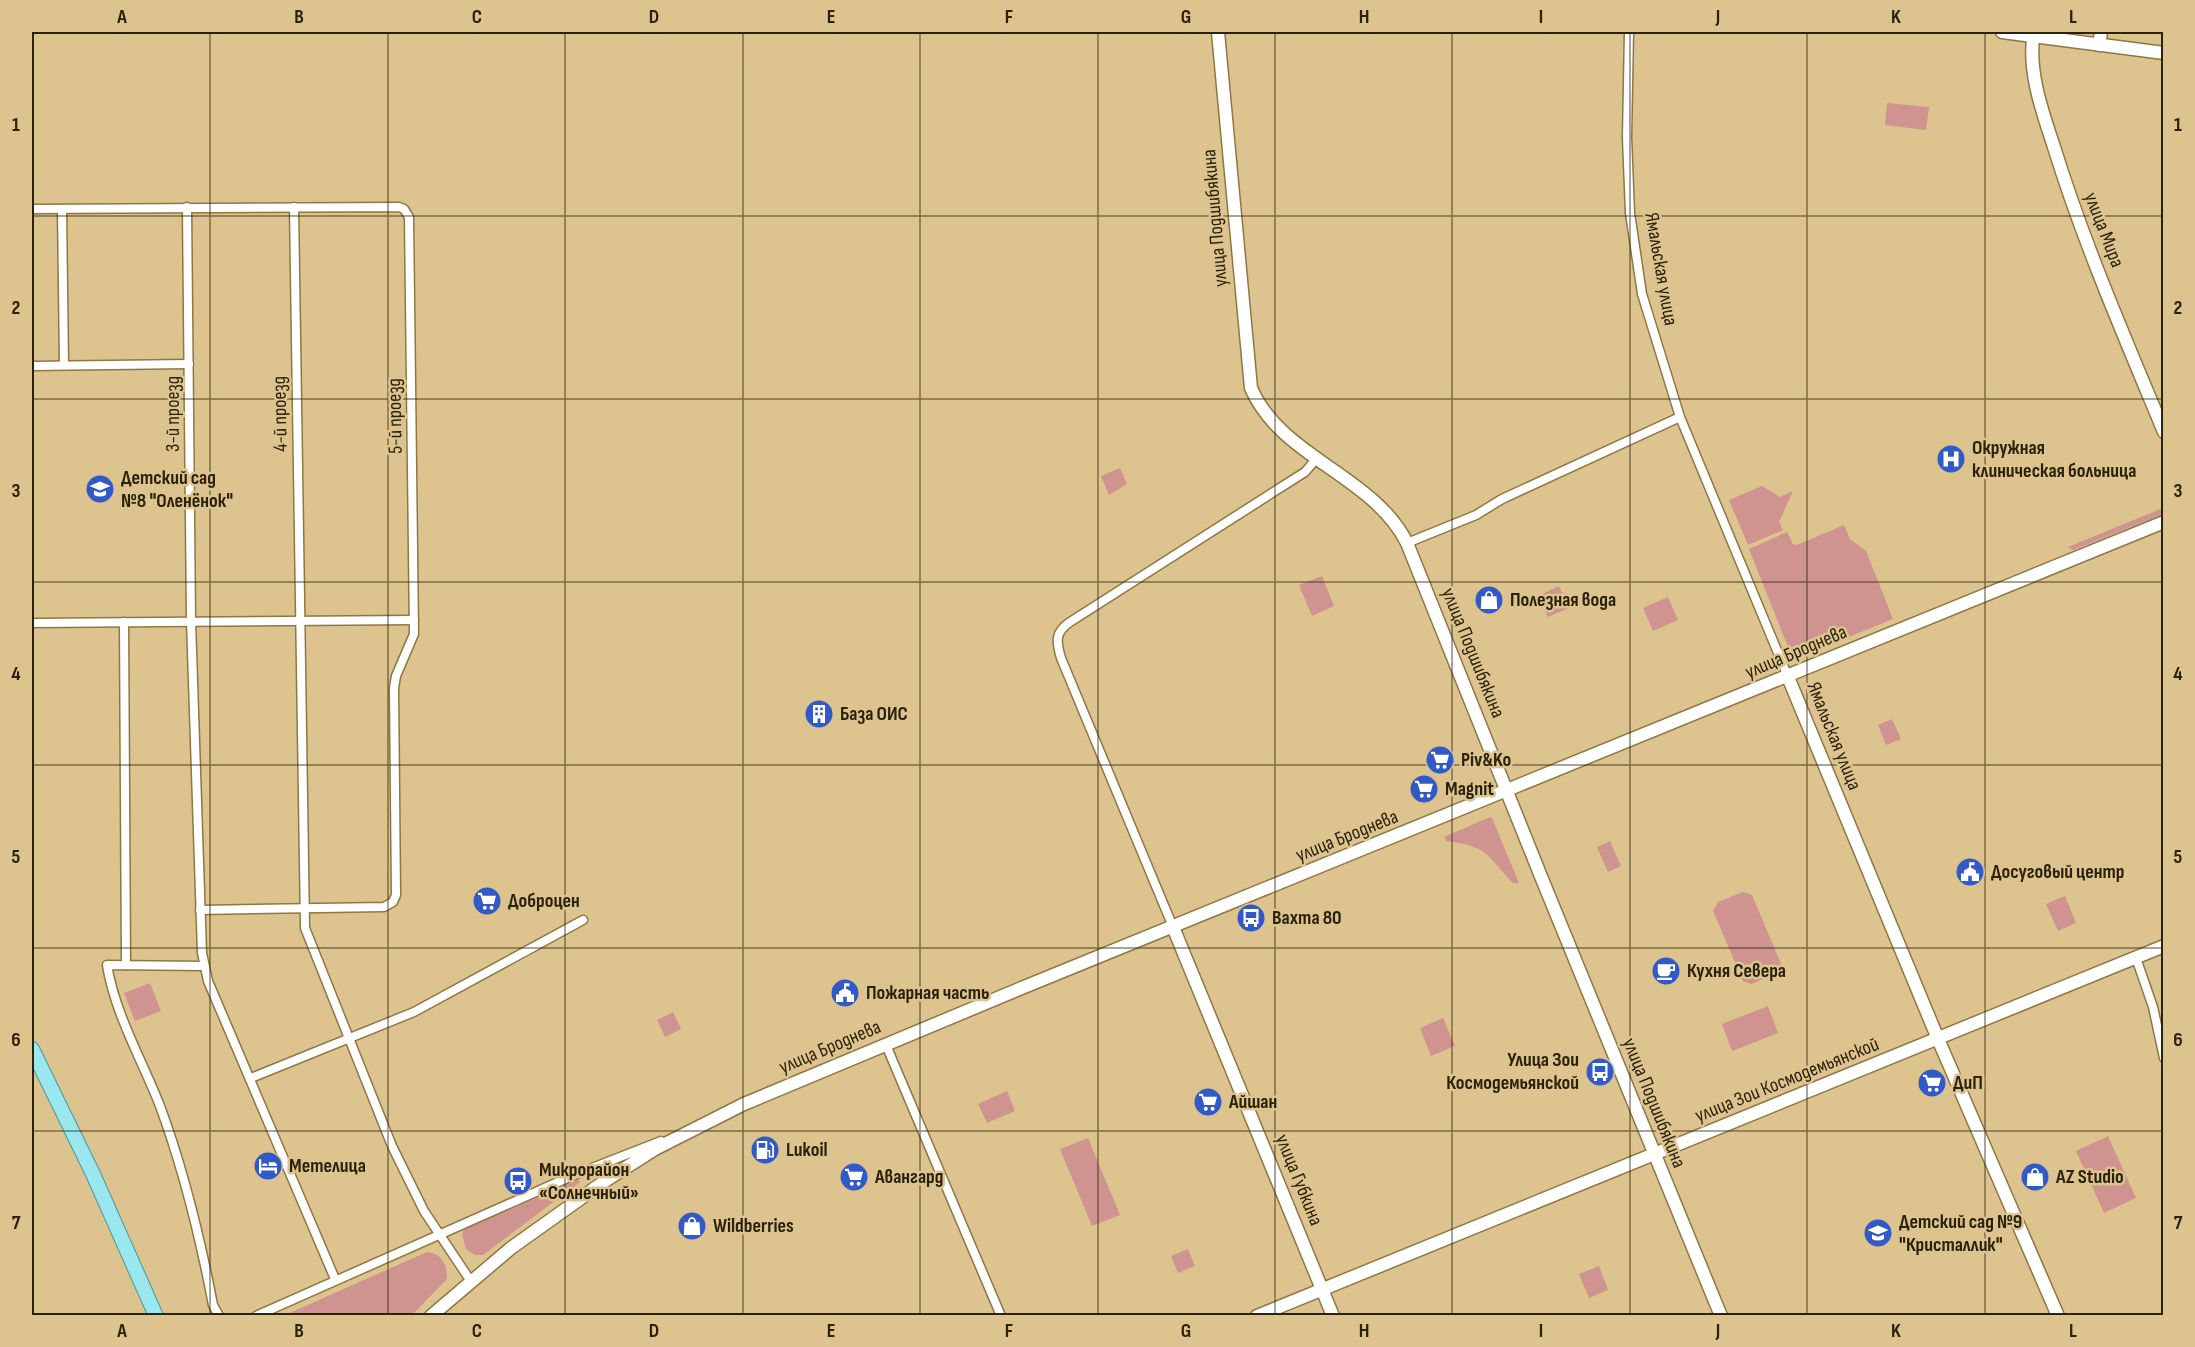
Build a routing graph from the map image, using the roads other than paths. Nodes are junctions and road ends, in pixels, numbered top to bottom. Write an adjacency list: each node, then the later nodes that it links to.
1 (1218, 32): 17 (main road, улица Подшибякина)
2 (1629, 32): 15 (street, Ямальская улица)
3 (2002, 32): 5 (main road)
4 (2101, 32): 6 (main road)
5 (2033, 34): 6 (main road); 16 (main road, улица Мира)
6 (2099, 45): 7 (main road)
7 (2163, 53)
8 (187, 207): 9 (street); 11 (street); 12 (street, 3-й проезд)
9 (294, 207): 20 (street, 4-й проезд); 21 (street, 5-й проезд)
10 (32, 209): 11 (street)
11 (62, 209): 13 (street)
12 (189, 364): 13 (street); 22 (street, 3-й проезд)
13 (64, 365): 14 (street)
14 (32, 366)
15 (1680, 417): 19 (street); 25 (street, Ямальская улица)
16 (2163, 432)
17 (1317, 458): 19 (main road, улица Подшибякина); 30 (street)
18 (2163, 522): 25 (main road, улица Броднева)
19 (1407, 543): 26 (main road, улица Подшибякина)
20 (298, 620): 21 (street); 22 (street); 27 (street, 4-й проезд)
21 (414, 620): 27 (street, 5-й проезд)
22 (191, 621): 23 (street); 28 (street, 3-й проезд)
23 (124, 622): 24 (street); 33 (street)
24 (32, 623)
25 (1788, 677): 26 (main road, улица Броднева); 36 (main road, Ямальская улица)
26 (1507, 791): 30 (main road, улица Броднева); 42 (main road, улица Подшибякина)
27 (303, 909): 28 (street, 5-й проезд); 35 (street, 4-й проезд)
28 (200, 910): 34 (street, 3-й проезд)
29 (582, 920): 35 (street)
30 (1173, 927): 37 (main road, улица Броднева); 46 (main road, улица Губкина)
31 (2163, 946): 32 (main road, улица Зои Космодемьянской)
32 (2136, 958): 36 (main road, улица Зои Космодемьянской); 39 (street)
33 (126, 965): 34 (street); 48 (street)
34 (204, 966): 40 (street, 3-й проезд)
35 (349, 1039): 40 (street); 43 (street, 4-й проезд)
36 (1938, 1039): 42 (main road, улица Зои Космодемьянской); 55 (main road, Ямальская улица)
37 (886, 1045): 41 (main road, улица Броднева); 51 (street)
38 (32, 1049): 47 (main road)
39 (2163, 1058)
40 (251, 1078): 44 (street, 3-й проезд)
41 (695, 1128): 43 (street); 45 (main road, улица Броднева)
42 (1654, 1155): 46 (main road, улица Зои Космодемьянской); 54 (main road, улица Подшибякина)
43 (439, 1234): 44 (street); 45 (street, 4-й проезд)
44 (335, 1280): 49 (street)
45 (470, 1280): 50 (main road, улица Броднева)
46 (1323, 1289): 52 (main road, улица Зои Космодемьянской); 53 (main road, улица Губкина)
47 (156, 1316)
48 (219, 1316)
49 (256, 1316)
50 (431, 1316)
51 (1001, 1316)
52 (1257, 1316)
53 (1333, 1316)
54 (1721, 1316)
55 (2058, 1316)

